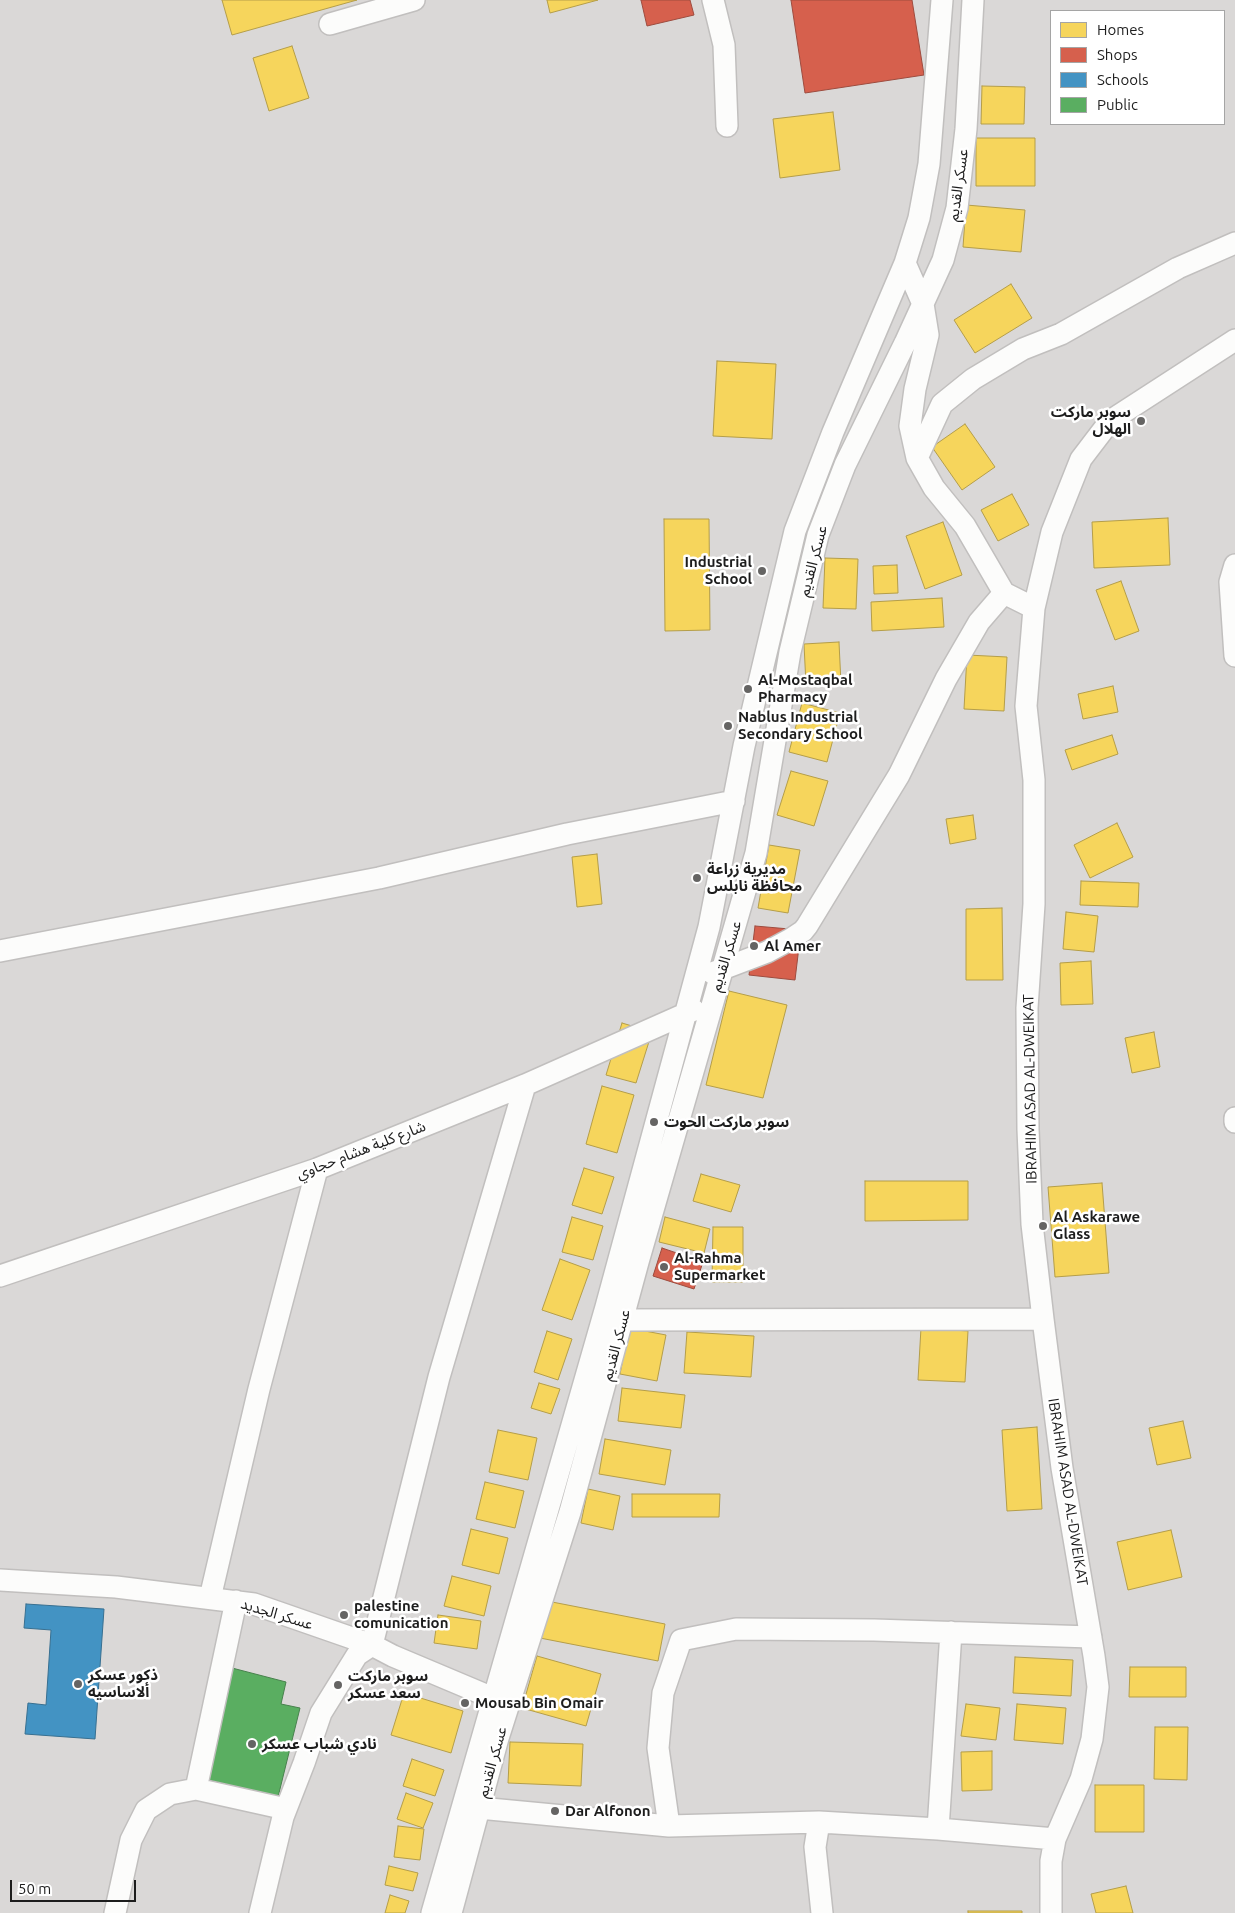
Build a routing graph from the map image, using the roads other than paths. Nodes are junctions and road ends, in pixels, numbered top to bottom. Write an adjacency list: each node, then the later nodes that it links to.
1 (414, 0): 5 (street)
2 (713, 0): 6 (street)
3 (942, 0): 8 (street, عسكر القديم)
4 (973, 0): 9 (street, عسكر القديم)
5 (330, 24)
6 (727, 126)
7 (1235, 243): 11 (street)
8 (905, 263): 9 (street); 16 (street, عسكر القديم)
9 (923, 304): 11 (street); 18 (street, عسكر القديم)
10 (1235, 340): 14 (street, IBRAHIM ASAD AL-DWEIKAT)
11 (917, 458): 13 (street)
12 (1235, 565): 15 (street)
13 (1004, 593): 14 (street); 18 (street)
14 (1034, 608): 26 (street, IBRAHIM ASAD AL-DWEIKAT)
15 (1235, 656)
16 (734, 801): 17 (street); 19 (street, عسكر القديم)
17 (0, 951)
18 (721, 971): 19 (street); 20 (street, عسكر القديم)
19 (695, 978): 21 (street, عسكر القديم)
20 (712, 1002): 21 (street, شارع كلية هشام حجاوي); 25 (street, عسكر القديم)
21 (686, 1014): 22 (street, شارع كلية هشام حجاوي); 25 (street, عسكر القديم)
22 (525, 1085): 23 (street, شارع كلية هشام حجاوي); 32 (street)
23 (317, 1169): 24 (street, شارع كلية هشام حجاوي); 28 (street)
24 (0, 1276)
25 (614, 1314): 26 (street); 33 (street, عسكر القديم)
26 (1043, 1319): 31 (street, IBRAHIM ASAD AL-DWEIKAT)
27 (0, 1580): 28 (street, عسكر الجديد)
28 (210, 1598): 29 (street, عسكر الجديد)
29 (236, 1601): 32 (street, عسكر الجديد); 34 (street)
30 (951, 1632): 31 (street); 38 (street); 39 (street)
31 (1091, 1637): 40 (street, IBRAHIM ASAD AL-DWEIKAT)
32 (372, 1645): 33 (street, عسكر الجديد); 36 (street)
33 (501, 1702): 35 (street, عسكر القديم); 43 (street, عسكر القديم)
34 (196, 1789): 36 (street); 41 (street)
35 (479, 1808): 38 (street); 44 (street, عسكر القديم)
36 (286, 1809): 42 (street)
37 (819, 1822): 38 (street); 39 (street); 45 (street)
38 (669, 1826)
39 (938, 1829): 40 (street)
40 (1056, 1839): 46 (street, IBRAHIM ASAD AL-DWEIKAT)
41 (115, 1913)
42 (260, 1913)
43 (432, 1913)
44 (450, 1913)
45 (822, 1913)
46 (1051, 1913)

